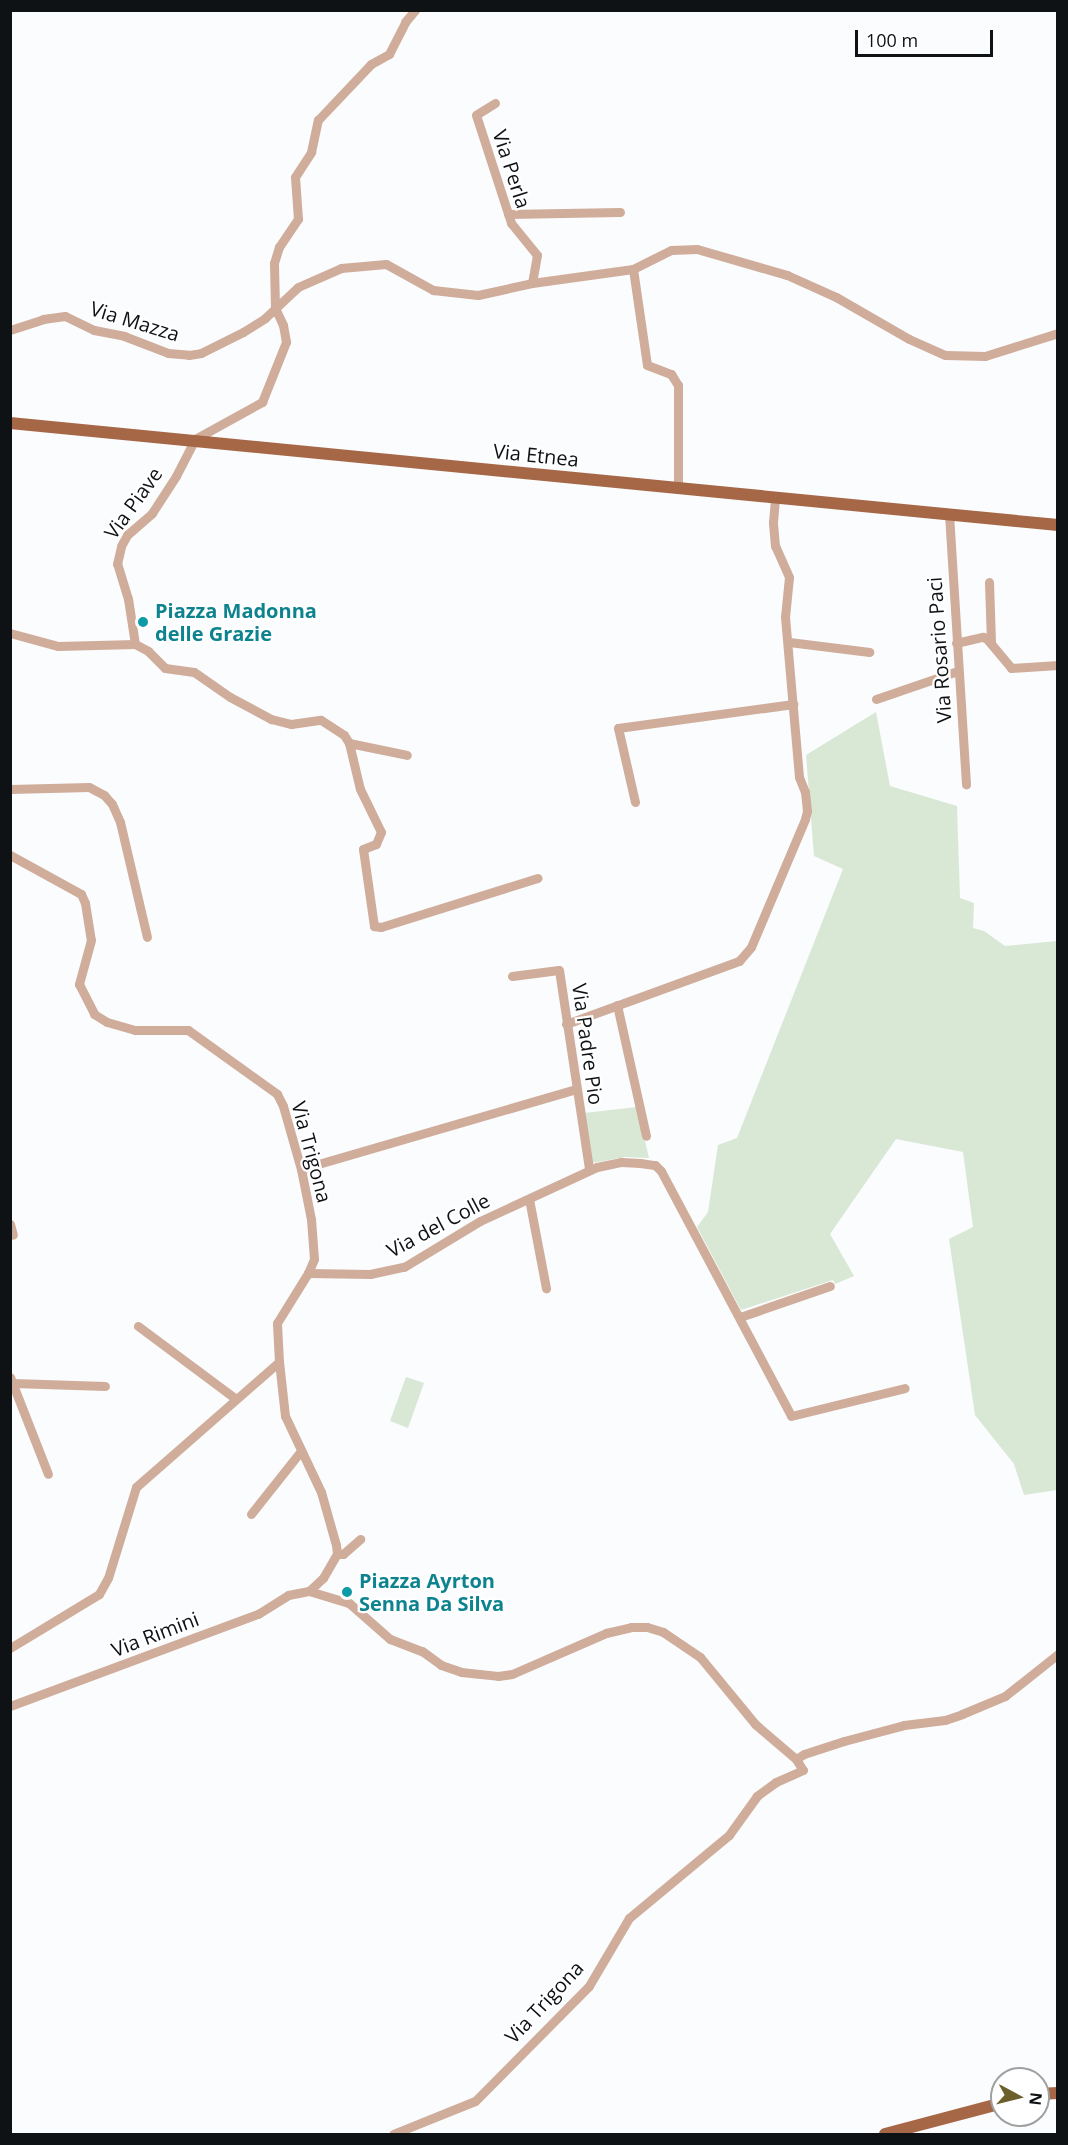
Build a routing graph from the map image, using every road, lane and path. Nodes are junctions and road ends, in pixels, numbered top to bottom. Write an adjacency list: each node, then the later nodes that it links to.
1 (415, 10): 7 (street)
2 (495, 103): 4 (street, Via Perla)
3 (620, 212): 4 (street)
4 (508, 214): 6 (street, Via Perla)
5 (633, 269): 6 (street, Via Mazza); 9 (street); 12 (street)
6 (532, 283): 7 (street, Via Mazza)
7 (275, 308): 8 (street, Via Mazza); 11 (street)
8 (12, 326)
9 (1058, 333)
10 (10, 423): 11 (main road, Via Etnea)
11 (195, 439): 12 (main road, Via Etnea); 21 (street, Via Piave)
12 (678, 489): 13 (main road, Via Etnea)
13 (775, 497): 14 (main road, Via Etnea); 18 (street)
14 (949, 514): 15 (main road, Via Etnea); 19 (street, Via Rosario Paci)
15 (1058, 525)
16 (989, 582): 20 (street)
17 (10, 633): 21 (street)
18 (789, 642): 22 (street); 26 (street)
19 (956, 643): 20 (street); 24 (street, Via Rosario Paci)
20 (991, 643): 23 (street)
21 (135, 644): 27 (street)
22 (869, 652)
23 (1058, 665)
24 (958, 671): 25 (street); 29 (street, Via Rosario Paci)
25 (876, 699)
26 (793, 704): 31 (street); 36 (street)
27 (349, 743): 28 (street); 33 (street)
28 (407, 755)
29 (966, 784)
30 (10, 789): 34 (street)
31 (635, 802)
32 (10, 855): 40 (street, Via Trigona)
33 (537, 878)
34 (147, 937)
35 (512, 975): 37 (street, Via Padre Pio)
36 (617, 1005): 37 (street); 39 (street)
37 (566, 1024): 38 (street, Via Padre Pio)
38 (577, 1089): 40 (street); 41 (street, Via Padre Pio)
39 (646, 1136)
40 (301, 1169): 45 (street, Via Trigona)
41 (589, 1169): 42 (street, Via del Colle); 48 (street, Via del Colle)
42 (529, 1199): 45 (street, Via del Colle); 47 (street)
43 (10, 1224): 44 (street)
44 (14, 1235)
45 (308, 1273): 50 (street)
46 (830, 1286): 48 (street)
47 (546, 1288)
48 (740, 1317): 53 (street, Via del Colle)
49 (138, 1326): 54 (street)
50 (279, 1362): 54 (street); 55 (street)
51 (12, 1380): 52 (street); 56 (street)
52 (105, 1386)
53 (905, 1388)
54 (236, 1399): 61 (street)
55 (302, 1451): 57 (street); 59 (street)
56 (48, 1474)
57 (251, 1514)
58 (360, 1539): 59 (street)
59 (337, 1554): 60 (street)
60 (309, 1591): 63 (street, Via Rimini); 64 (street)
61 (10, 1648)
62 (1058, 1654): 64 (street)
63 (10, 1706)
64 (796, 1759): 66 (street, Via Trigona)
65 (990, 2106): 67 (main road)
66 (393, 2134)
67 (885, 2134)

